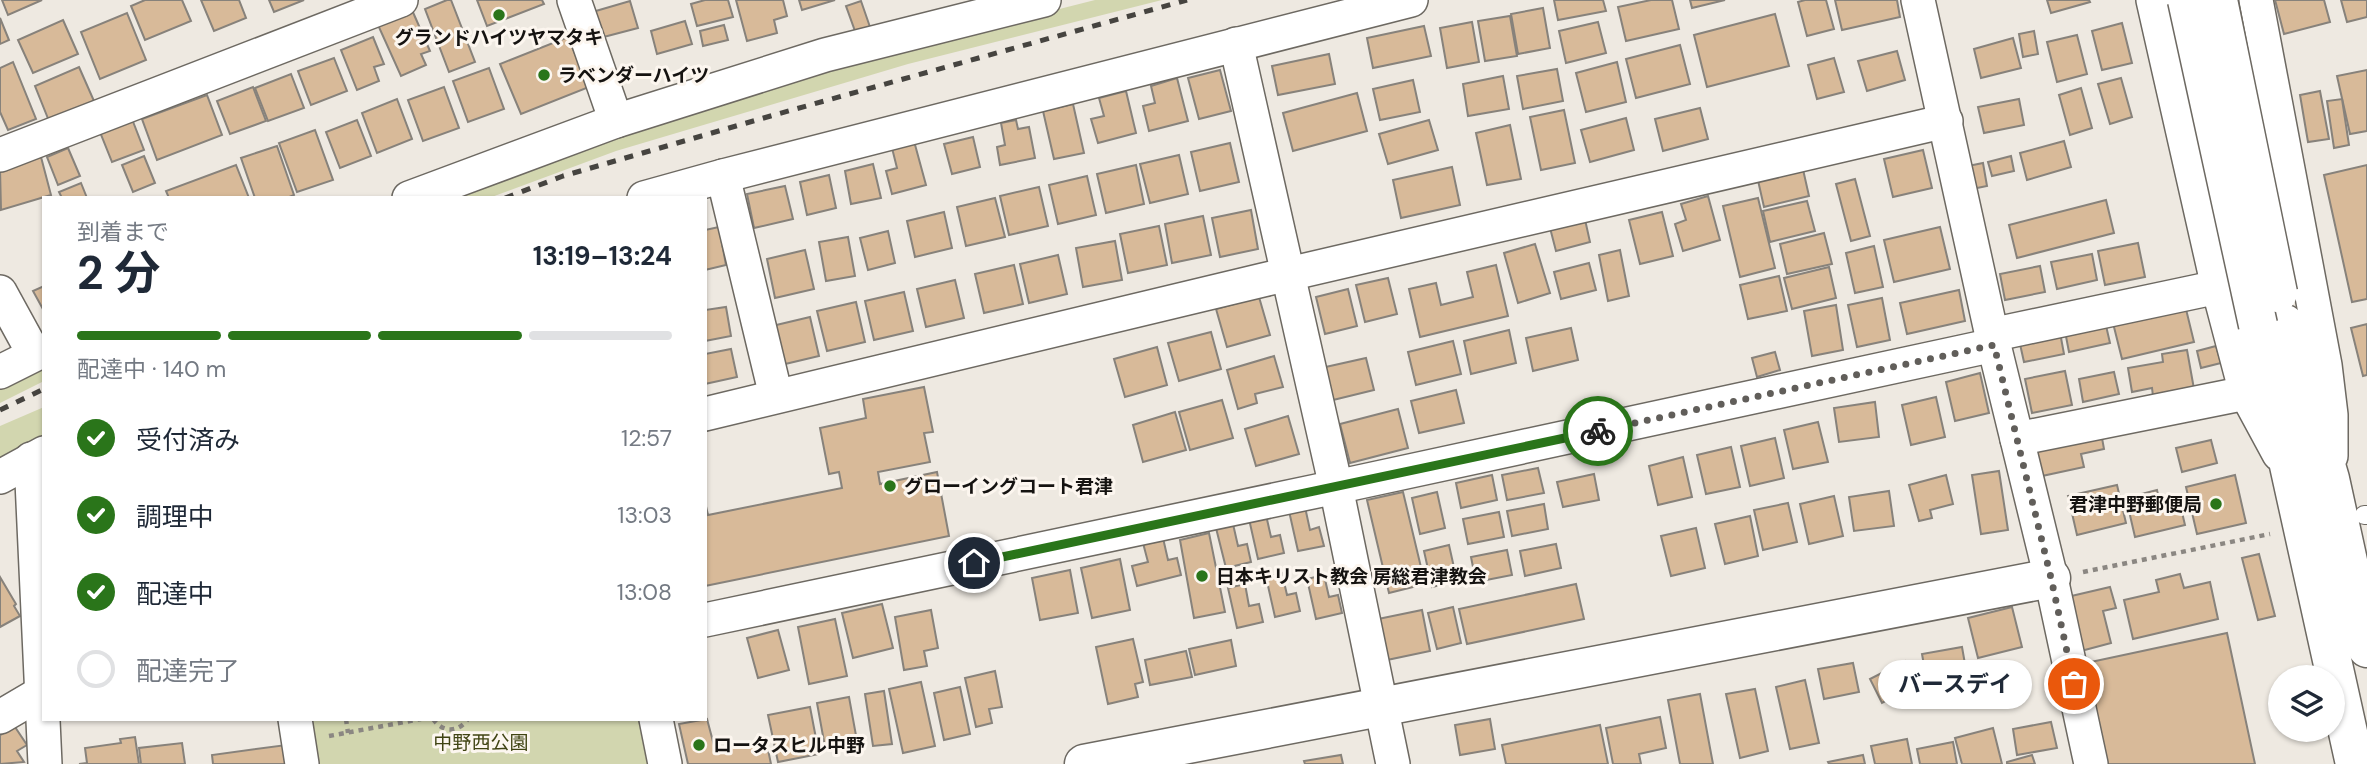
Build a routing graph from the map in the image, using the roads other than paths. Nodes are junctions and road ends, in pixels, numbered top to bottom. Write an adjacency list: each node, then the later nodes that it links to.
1 (401, 0): 13 (street)
2 (574, 0): 11 (street)
3 (1044, 0): 11 (street)
4 (1411, 0): 10 (street)
5 (1918, 0): 12 (street)
6 (2153, 0): 18 (street)
7 (2187, 0): 20 (street, bridge)
8 (2218, 0): 20 (street, bridge)
9 (2256, 0): 31 (street)
10 (1236, 44): 14 (street); 17 (street)
11 (616, 121): 15 (street)
12 (1946, 121): 17 (street); 21 (street)
13 (0, 155)
14 (723, 176): 16 (street); 25 (street)
15 (414, 196)
16 (651, 196)
17 (1288, 274): 25 (street); 32 (street)
18 (2218, 287): 21 (street); 24 (street)
19 (0, 292): 22 (street)
20 (2272, 325): 30 (street); 31 (street)
21 (1993, 340): 27 (street); 32 (street)
22 (39, 352): 23 (street)
23 (0, 372)
24 (2246, 393): 27 (street); 30 (street)
25 (776, 396): 26 (street)
26 (707, 413)
27 (2017, 439): 34 (street)
28 (37, 456): 29 (street); 33 (street)
29 (0, 477)
30 (2292, 478): 51 (street)
31 (2330, 479): 36 (street)
32 (1336, 487): 35 (street); 38 (street)
33 (40, 567): 37 (street)
34 (2051, 578): 38 (street); 50 (street)
35 (707, 620)
36 (2367, 648)
37 (41, 693): 39 (street); 40 (street)
38 (1381, 707): 44 (street); 49 (street)
39 (0, 717)
40 (42, 717)
41 (42, 721): 45 (street)
42 (295, 721): 46 (street)
43 (656, 721): 47 (street)
44 (1204, 753): 48 (street)
45 (44, 764)
46 (302, 764)
47 (664, 764)
48 (1084, 764)
49 (1393, 764)
50 (2091, 764)
51 (2355, 764)

